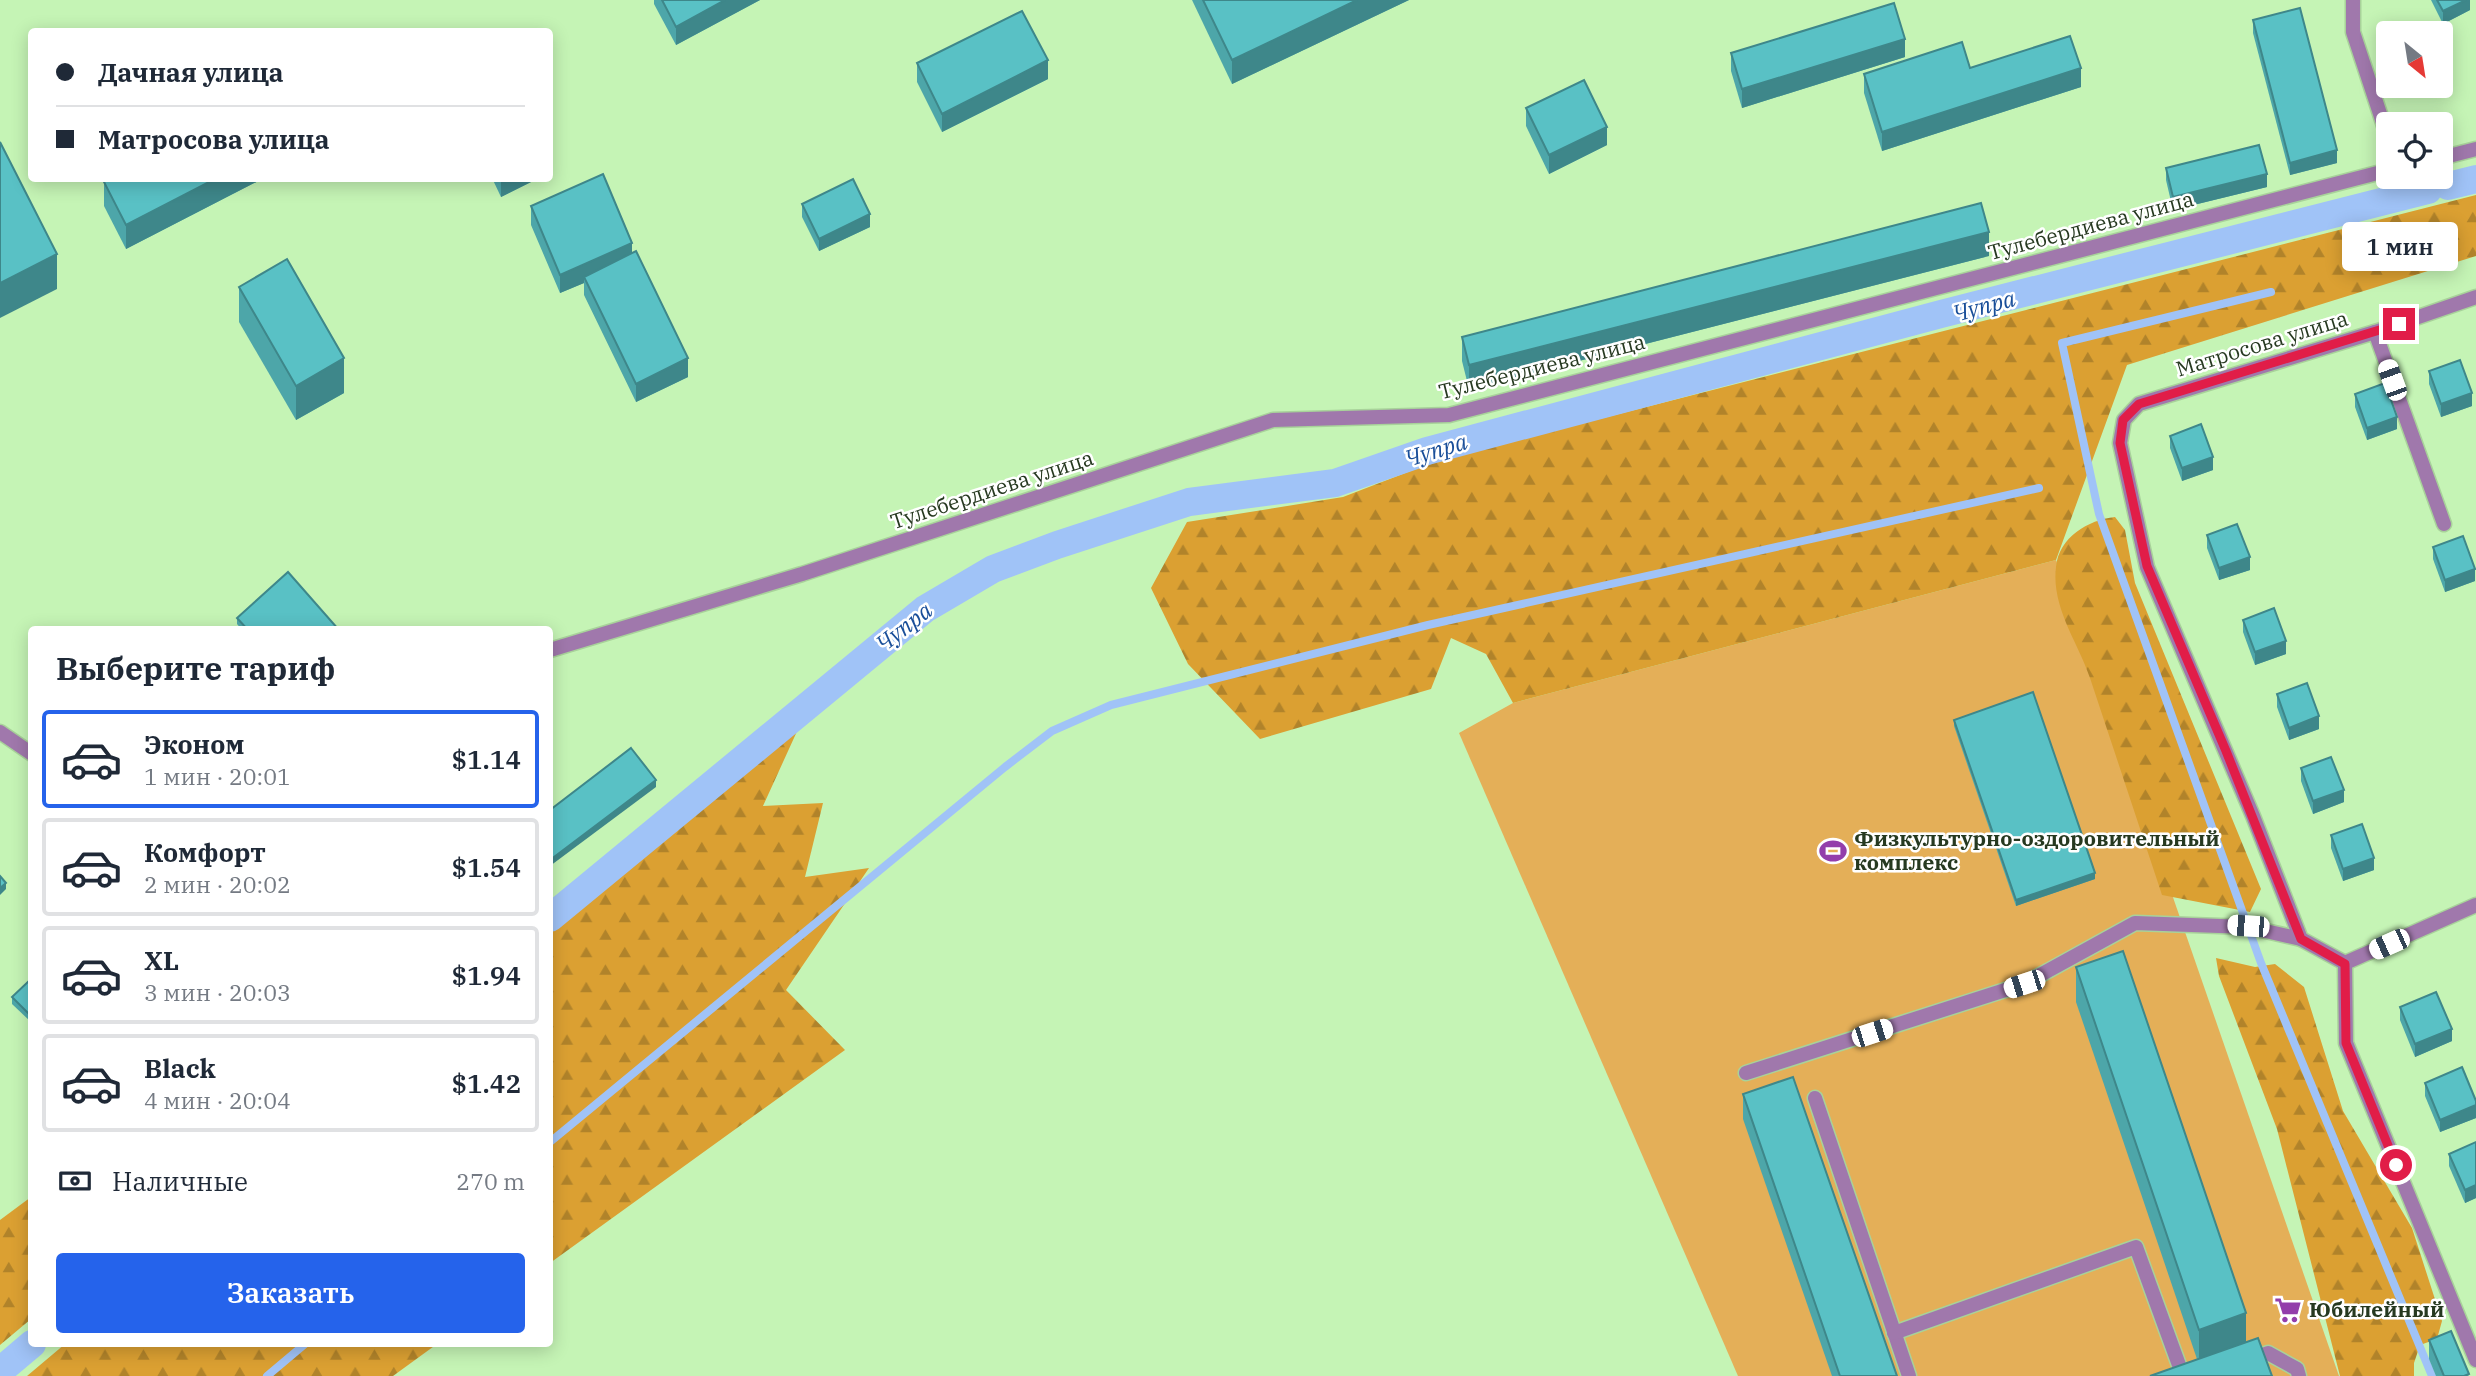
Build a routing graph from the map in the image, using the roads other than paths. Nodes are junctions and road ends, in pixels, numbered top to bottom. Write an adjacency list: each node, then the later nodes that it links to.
1 (2353, 0): 2 (street)
2 (2379, 112)
3 (2476, 149): 4 (street)
4 (2453, 155)
5 (2376, 173): 9 (street, Тулебердиева улица)
6 (2476, 297): 7 (street, Матросова улица)
7 (2375, 332): 8 (street); 13 (street, Матросова улица)
8 (2444, 524)
9 (553, 649)
10 (0, 732): 11 (street)
11 (28, 751)
12 (2476, 905): 14 (street)
13 (2301, 939): 14 (street); 15 (street)
14 (2345, 964): 18 (street)
15 (1746, 1073)
16 (1815, 1098): 17 (street)
17 (1894, 1333): 20 (street); 21 (street)
18 (2476, 1360)
19 (2234, 1365): 22 (street)
20 (1909, 1376)
21 (2183, 1376)
22 (2299, 1376)

